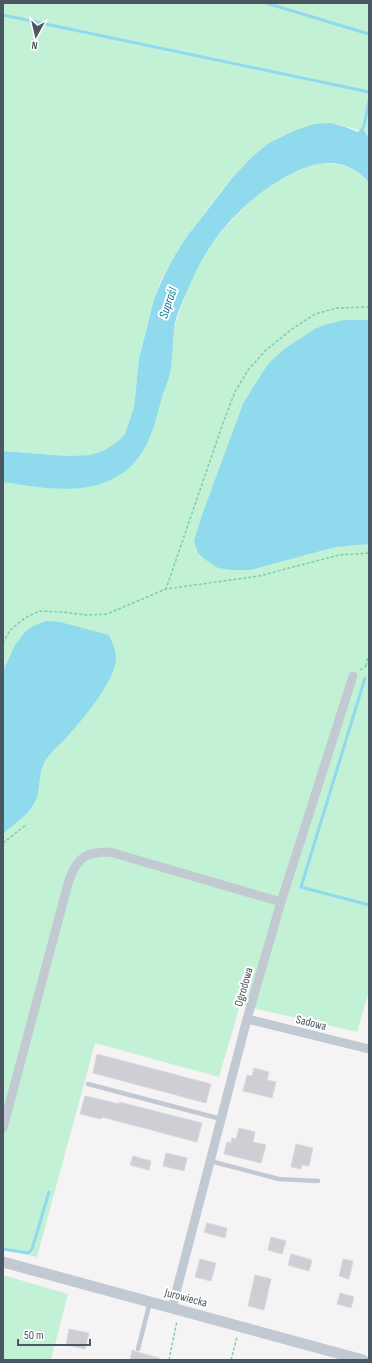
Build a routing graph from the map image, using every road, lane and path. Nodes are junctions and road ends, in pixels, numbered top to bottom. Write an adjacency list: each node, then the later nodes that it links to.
1 (369, 307): 3 (path)
2 (369, 553): 3 (path)
3 (166, 589): 4 (path)
4 (3, 643)
5 (369, 653): 6 (path)
6 (366, 666)
7 (353, 676): 10 (street, Ogrodowa)
8 (27, 824): 9 (path)
9 (3, 843)
10 (281, 902): 11 (street, Ogrodowa); 15 (street)
11 (247, 1019): 12 (street, Sadowa); 14 (street, Ogrodowa)
12 (369, 1049)
13 (88, 1084): 14 (lane)
14 (221, 1119): 16 (street, Ogrodowa)
15 (3, 1128)
16 (210, 1161): 17 (lane); 20 (street, Ogrodowa)
17 (318, 1181)
18 (3, 1262): 19 (street, Jurowiecka)
19 (150, 1302): 20 (street, Jurowiecka); 22 (lane)
20 (176, 1309): 21 (street, Jurowiecka); 23 (path)
21 (240, 1326): 24 (path); 25 (street, Jurowiecka)
22 (138, 1349)
23 (169, 1360)
24 (231, 1360)
25 (363, 1360)

